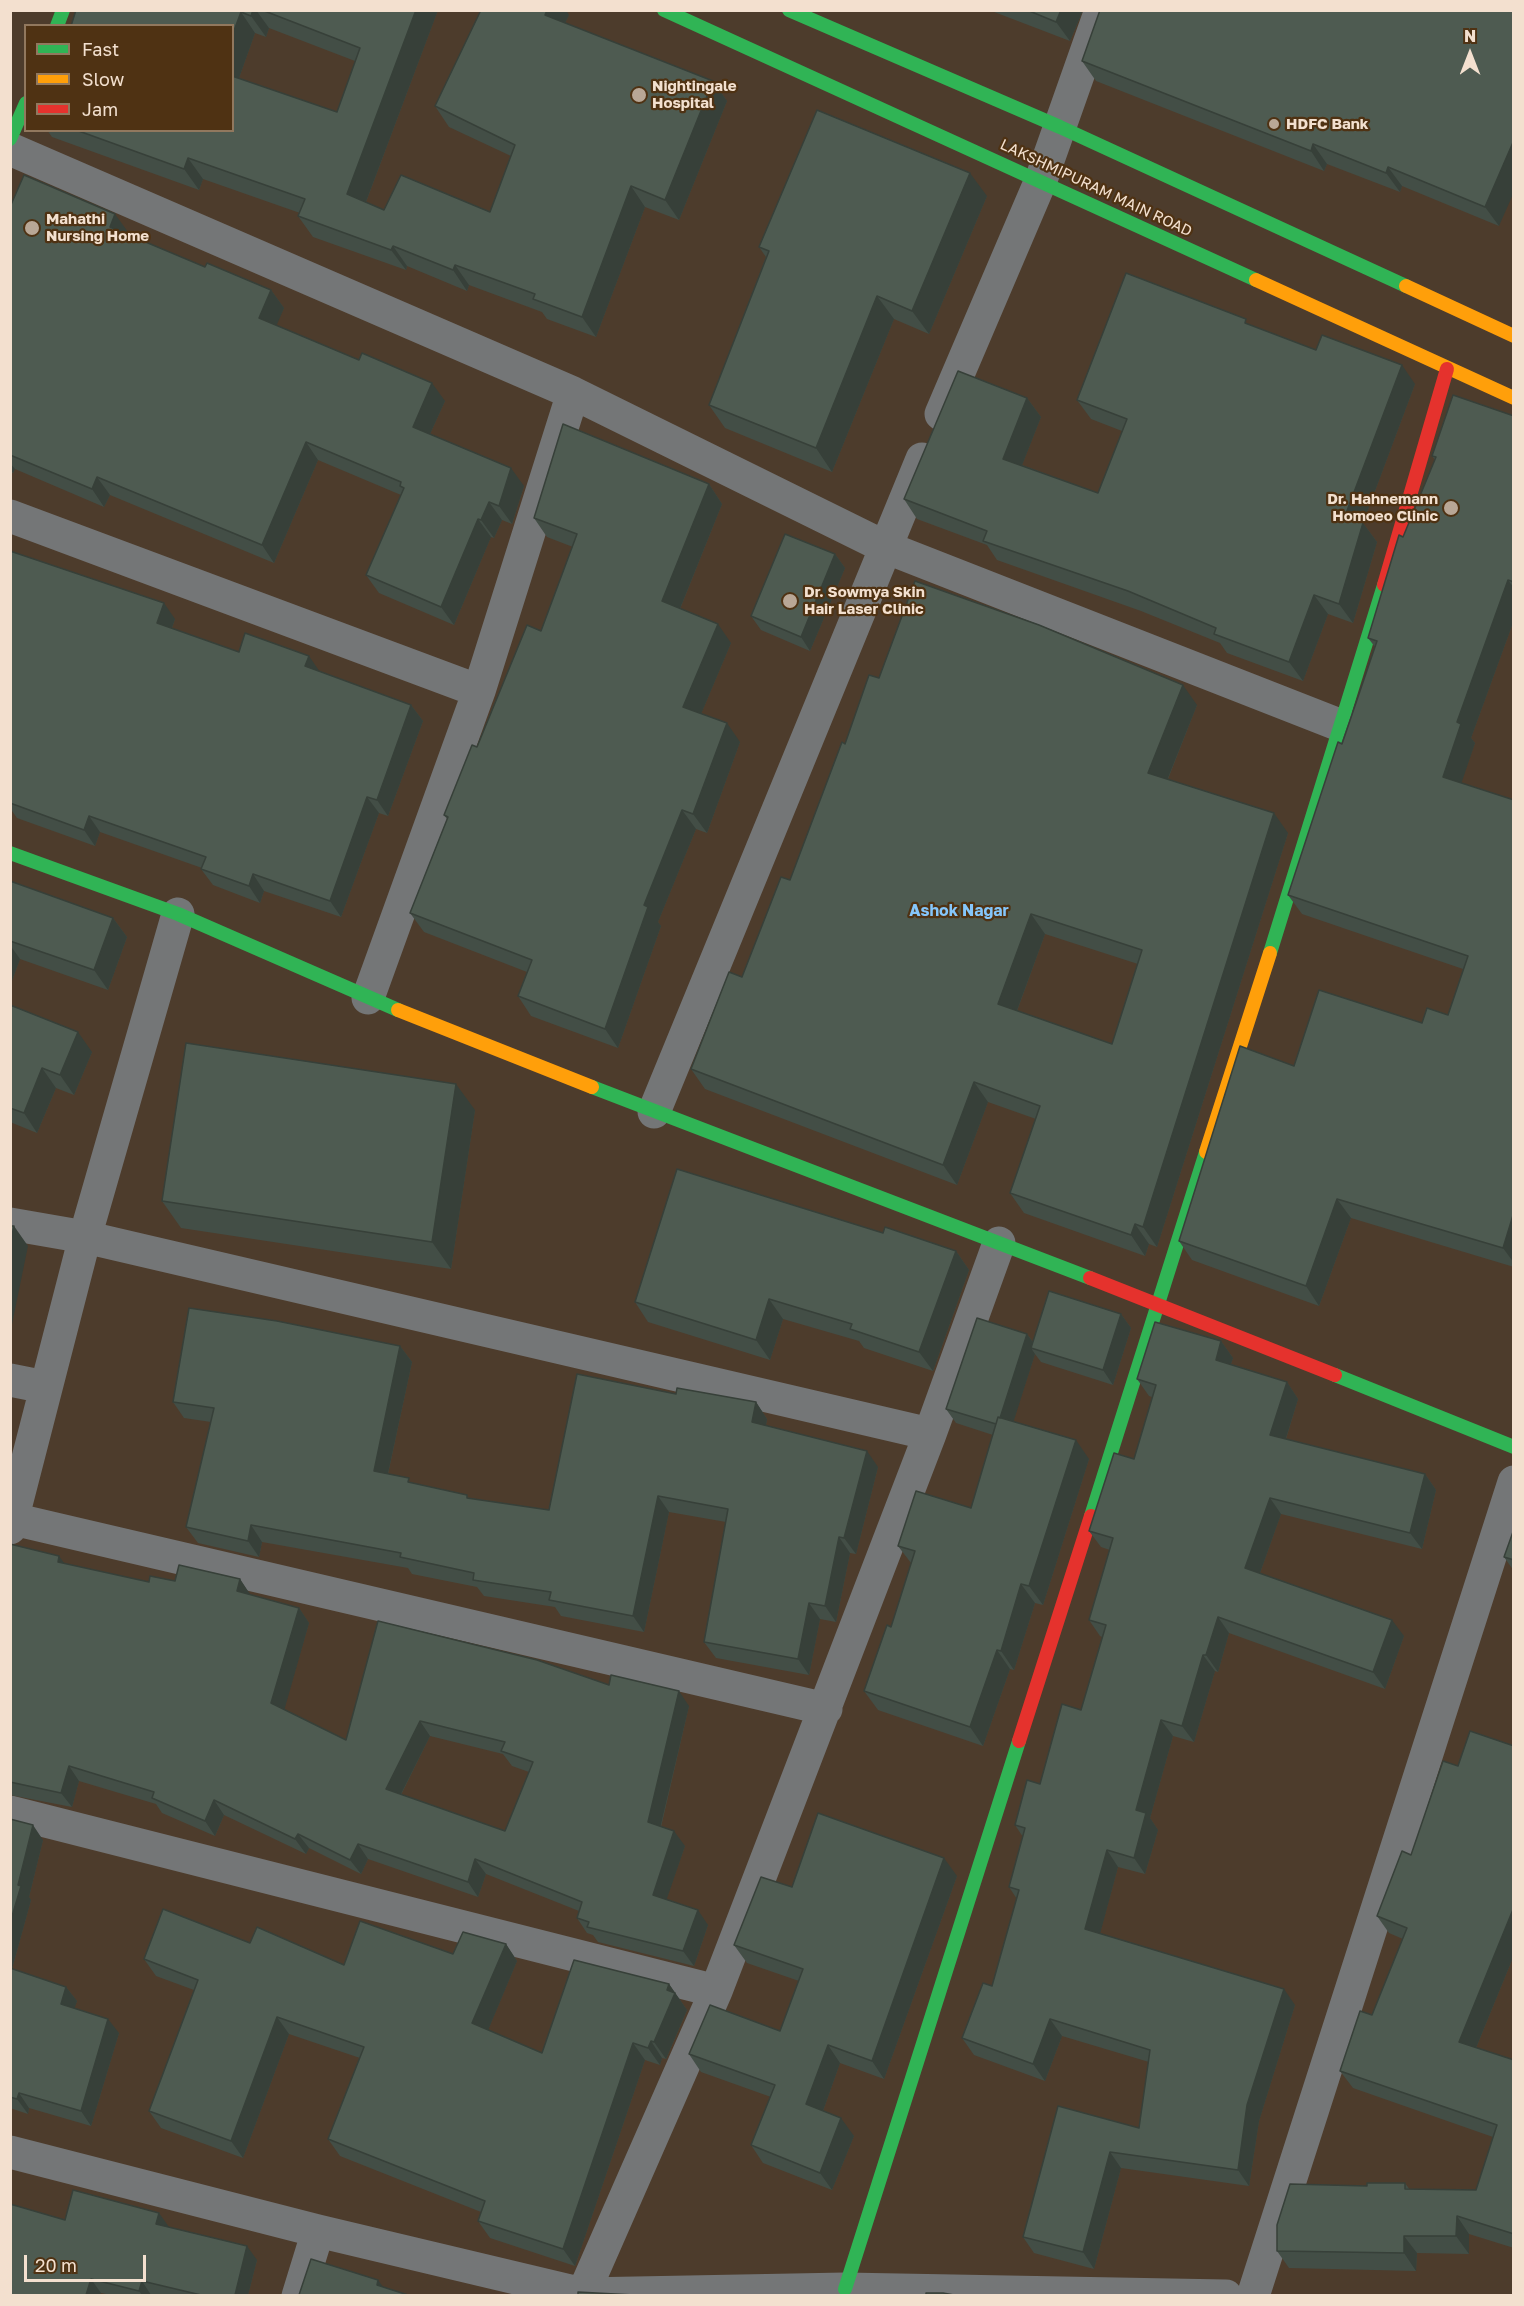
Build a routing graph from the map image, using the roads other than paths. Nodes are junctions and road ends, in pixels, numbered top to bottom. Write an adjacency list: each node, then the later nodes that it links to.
1 (664, 10): 8 (street, LAKSHMIPURAM MAIN ROAD)
2 (789, 10): 5 (street)
3 (1101, 10): 5 (street)
4 (24, 108): 6 (street)
5 (1060, 128): 8 (street); 9 (street)
6 (10, 139)
7 (10, 149): 11 (street)
8 (1041, 180): 10 (street, LAKSHMIPURAM MAIN ROAD); 14 (street)
9 (1514, 336)
10 (1447, 369): 12 (street, LAKSHMIPURAM MAIN ROAD); 16 (street)
11 (573, 393): 14 (street); 15 (street)
12 (1514, 398)
13 (10, 516): 15 (street)
14 (885, 547): 16 (street); 20 (street)
15 (479, 692): 19 (street)
16 (1342, 726): 24 (street)
17 (10, 853): 18 (street)
18 (178, 914): 19 (street); 22 (street)
19 (368, 998): 20 (street)
20 (654, 1112): 23 (street)
21 (10, 1224): 22 (street)
22 (85, 1238): 26 (street); 27 (street)
23 (999, 1244): 24 (street); 27 (street)
24 (1158, 1304): 28 (street); 36 (street)
25 (10, 1380): 26 (street)
26 (45, 1387): 30 (street)
27 (930, 1434): 31 (street)
28 (1514, 1447)
29 (1514, 1482): 41 (street)
30 (12, 1524): 31 (street)
31 (826, 1709): 33 (street)
32 (10, 1812): 33 (street)
33 (716, 1991): 38 (street)
34 (10, 2152): 35 (street)
35 (318, 2231): 38 (street); 39 (street)
36 (845, 2289): 37 (street); 40 (street)
37 (773, 2293): 38 (street)
38 (583, 2294)
39 (298, 2295)
40 (1227, 2295)
41 (1253, 2295)

